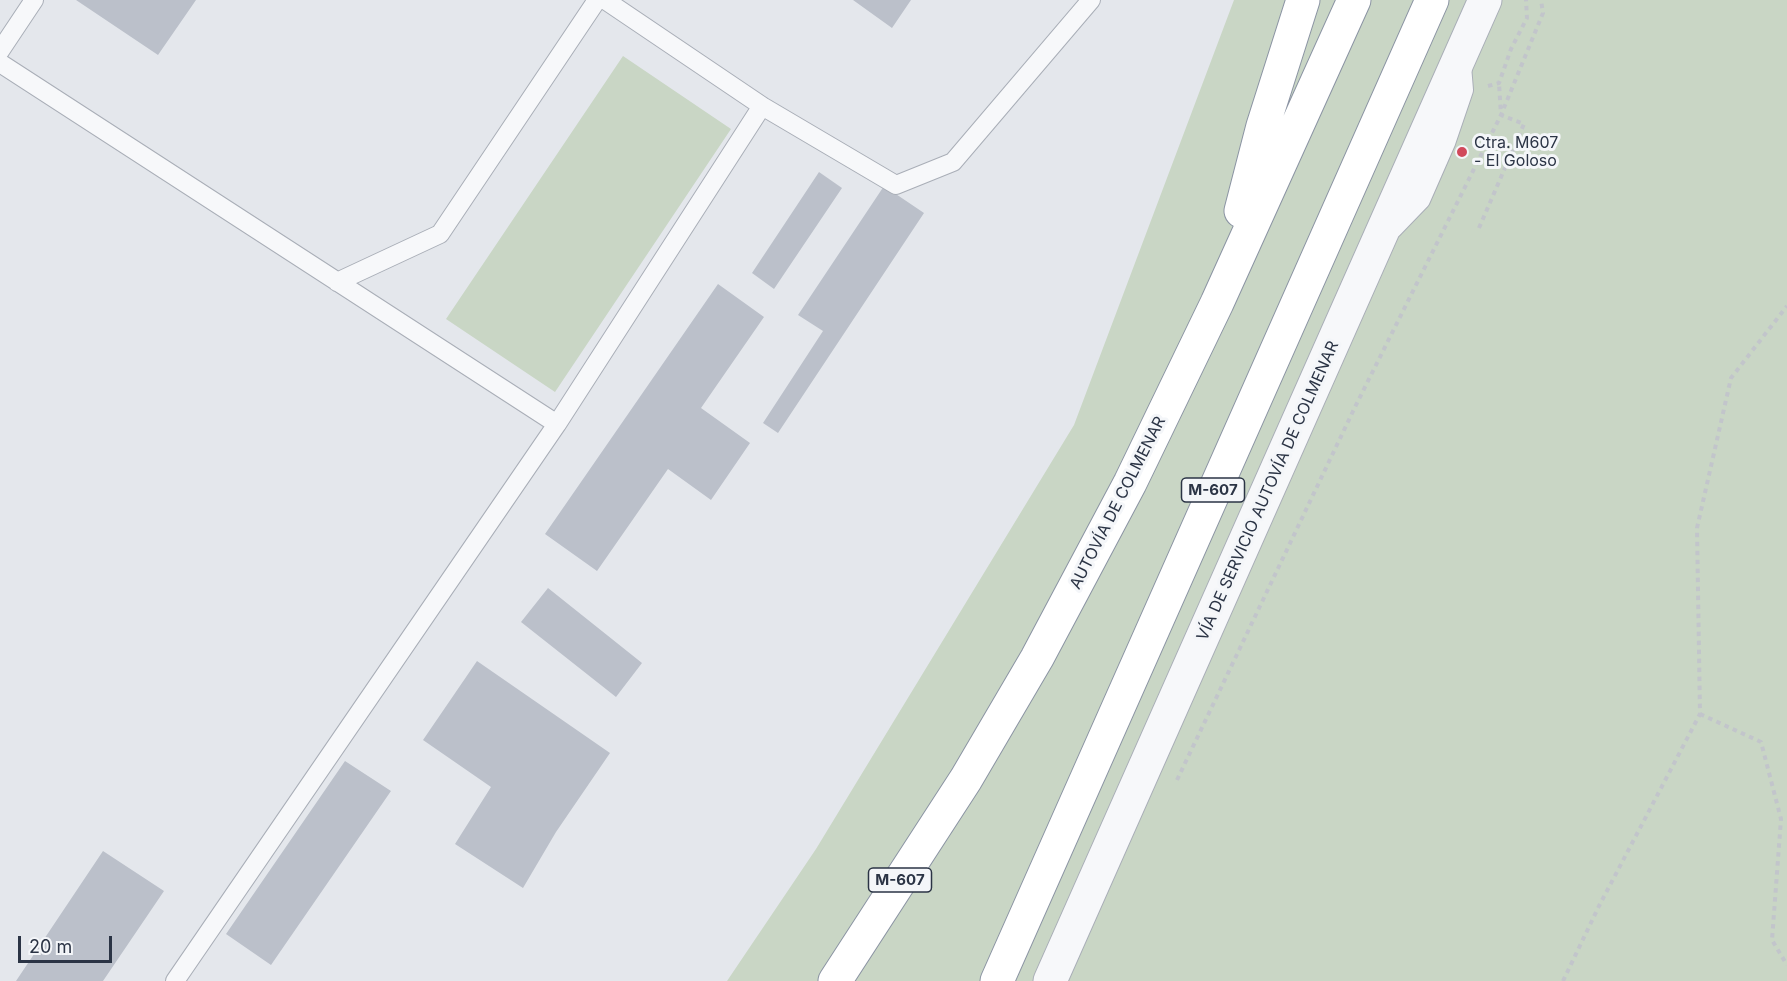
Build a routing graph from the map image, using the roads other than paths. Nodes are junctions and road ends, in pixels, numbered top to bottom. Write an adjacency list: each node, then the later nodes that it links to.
1 (34, 0): 9 (lane)
2 (597, 0): 14 (lane)
3 (605, 0): 12 (lane)
4 (1091, 0): 12 (lane)
5 (1303, 0): 15 (highway)
6 (1354, 0): 15 (highway, AUTOVÍA DE COLMENAR / M-607)
7 (1432, 0): 19 (highway, M-607)
8 (1485, 0): 10 (street, VÍA DE SERVICIO AUTOVÍA DE COLMENAR)
9 (0, 51)
10 (1461, 55): 13 (street, VÍA DE SERVICIO AUTOVÍA DE COLMENAR); 13 (lane)
11 (0, 63): 14 (lane)
12 (762, 106): 16 (lane)
13 (1376, 248): 20 (street, VÍA DE SERVICIO AUTOVÍA DE COLMENAR)
14 (337, 282): 16 (lane)
15 (1216, 303): 18 (highway, AUTOVÍA DE COLMENAR / M-607)
16 (557, 424): 17 (lane)
17 (175, 981)
18 (835, 981)
19 (997, 981)
20 (1050, 981)

